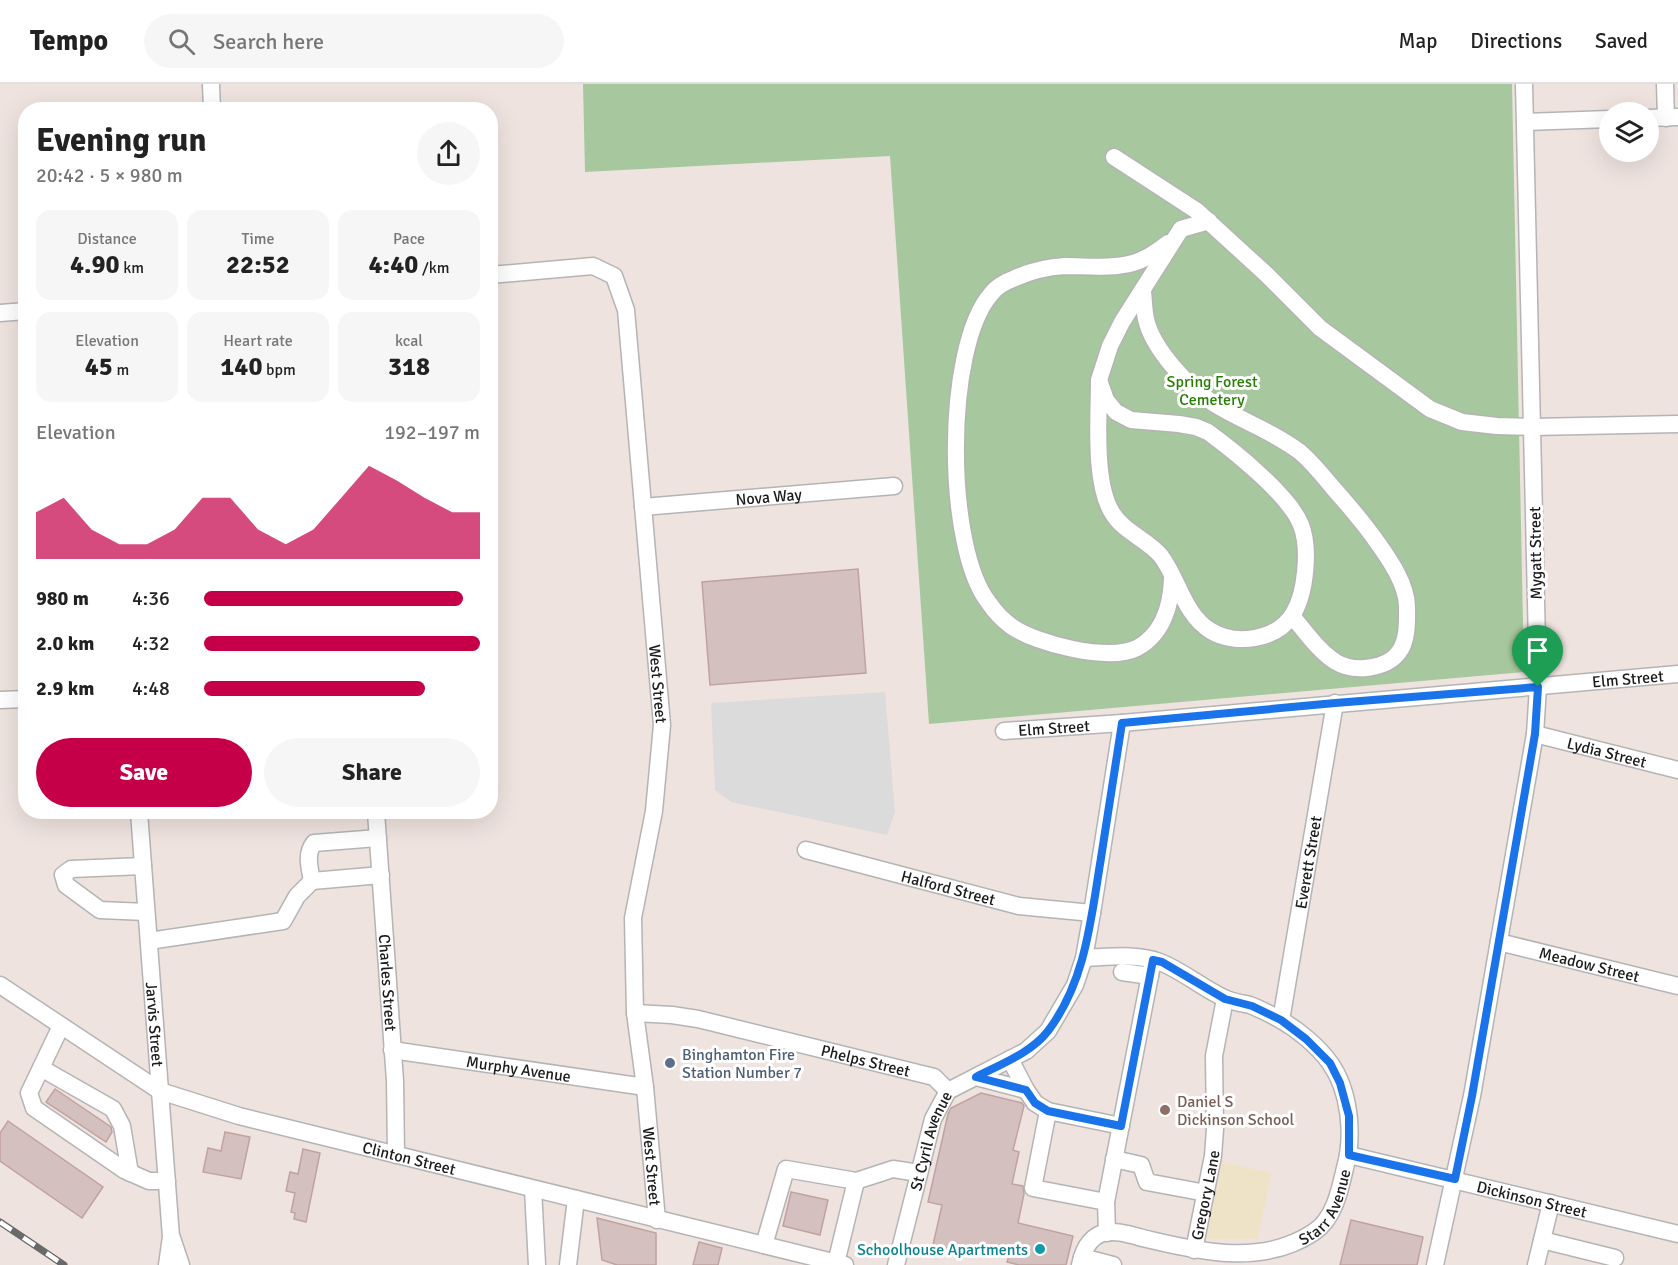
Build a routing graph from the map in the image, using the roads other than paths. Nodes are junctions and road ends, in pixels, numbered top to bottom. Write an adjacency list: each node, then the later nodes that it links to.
1 (211, 84): 4 (street)
2 (1524, 84): 7 (street, Mygatt Street)
3 (1665, 84): 5 (street)
4 (212, 102)
5 (1672, 118)
6 (1599, 120): 7 (street)
7 (1525, 122): 18 (street, Mygatt Street)
8 (1114, 157): 9 (street)
9 (1180, 200): 10 (street); 11 (street)
10 (1209, 221): 11 (street); 18 (street)
11 (1178, 233): 13 (street); 21 (street)
12 (498, 274): 20 (street, West Street)
13 (1143, 292): 16 (street); 22 (street)
14 (18, 312): 15 (street)
15 (0, 313)
16 (1099, 380): 21 (street); 22 (street)
17 (1678, 423): 18 (street)
18 (1532, 427): 24 (street, Mygatt Street)
19 (894, 486): 20 (street, Nova Way)
20 (643, 507): 49 (street, West Street)
21 (1172, 576): 22 (street)
22 (1292, 616)
23 (1678, 674): 24 (street, Elm Street)
24 (1538, 687): 27 (street, Elm Street); 30 (street, Mygatt Street)
25 (18, 699): 26 (street)
26 (0, 700)
27 (1335, 703): 28 (street, Elm Street); 50 (street, Everett Street)
28 (1122, 723): 29 (street, Elm Street); 40 (street, St Cyril Avenue)
29 (1004, 731)
30 (1535, 734): 31 (street, Lydia Street); 42 (street, Mygatt Street)
31 (1678, 770)
32 (140, 819): 36 (street, Jarvis Street)
33 (377, 819): 34 (street, Charles Street)
34 (378, 838): 37 (street, Charles Street); 38 (street)
35 (806, 850): 40 (street, Halford Street)
36 (143, 866): 39 (street, Jarvis Street); 39 (street)
37 (381, 875): 38 (street); 52 (street, Charles Street)
38 (312, 881): 41 (street)
39 (146, 912): 41 (street, Jarvis Street)
40 (1092, 913): 43 (street, St Cyril Avenue)
41 (149, 941): 58 (street, Jarvis Street)
42 (1499, 942): 47 (street, Meadow Street); 67 (street, Mygatt Street)
43 (1084, 958): 44 (street, Starr Avenue); 53 (street, St Cyril Avenue)
44 (1152, 968): 45 (street); 48 (street, Starr Avenue); 61 (street)
45 (1122, 972)
46 (0, 985): 51 (street, Clinton Street)
47 (1678, 986)
48 (1225, 999): 50 (street, Starr Avenue); 71 (street, Gregory Lane)
49 (635, 1013): 56 (street, West Street); 59 (street, Phelps Street)
50 (1281, 1020): 63 (street, Starr Avenue)
51 (61, 1026): 54 (street); 58 (street, Clinton Street)
52 (392, 1050): 56 (street, Murphy Avenue); 62 (street, Charles Street)
53 (1010, 1059): 55 (street, St Cyril Avenue); 57 (street)
54 (41, 1068): 65 (street); 65 (street)
55 (976, 1077): 57 (street); 59 (street, St Cyril Avenue)
56 (645, 1087): 75 (street, West Street)
57 (1026, 1090): 60 (street)
58 (160, 1091): 62 (street, Clinton Street); 68 (street, Jarvis Street)
59 (948, 1091): 66 (street, St Cyril Avenue)
60 (1048, 1111): 61 (street); 73 (street)
61 (1121, 1126): 64 (street)
62 (396, 1155): 70 (street, Clinton Street)
63 (1349, 1155): 67 (street, Dickinson Street); 81 (street, Starr Avenue)
64 (1114, 1159): 71 (street); 73 (street)
65 (130, 1173): 68 (street)
66 (919, 1173): 69 (street); 90 (street, St Cyril Avenue)
67 (1455, 1179): 74 (street, Dickinson Street); 92 (street, Mygatt Street)
68 (167, 1181): 78 (street, Jarvis Street)
69 (856, 1181): 80 (street); 85 (street)
70 (533, 1189): 72 (street, Clinton Street); 88 (street)
71 (1206, 1192): 81 (street, Gregory Lane)
72 (576, 1200): 75 (street, Clinton Street); 89 (street)
73 (1106, 1202): 76 (street)
74 (1551, 1203): 77 (street, Dickinson Street); 79 (street)
75 (657, 1220): 80 (street, Clinton Street)
76 (1107, 1233): 81 (street, Starr Avenue); 84 (street)
77 (1678, 1234)
78 (171, 1237): 86 (street, Jarvis Street); 87 (street, Jarvis Street)
79 (1542, 1240): 82 (street); 93 (street)
80 (764, 1245): 83 (street, Clinton Street)
81 (1194, 1250)
82 (1615, 1258)
83 (811, 1261): 85 (street, Clinton Street)
84 (1081, 1261): 91 (street)
85 (840, 1264)
86 (167, 1265)
87 (181, 1265)
88 (537, 1265)
89 (568, 1265)
90 (896, 1265)
91 (1113, 1265)
92 (1435, 1265)
93 (1536, 1265)

